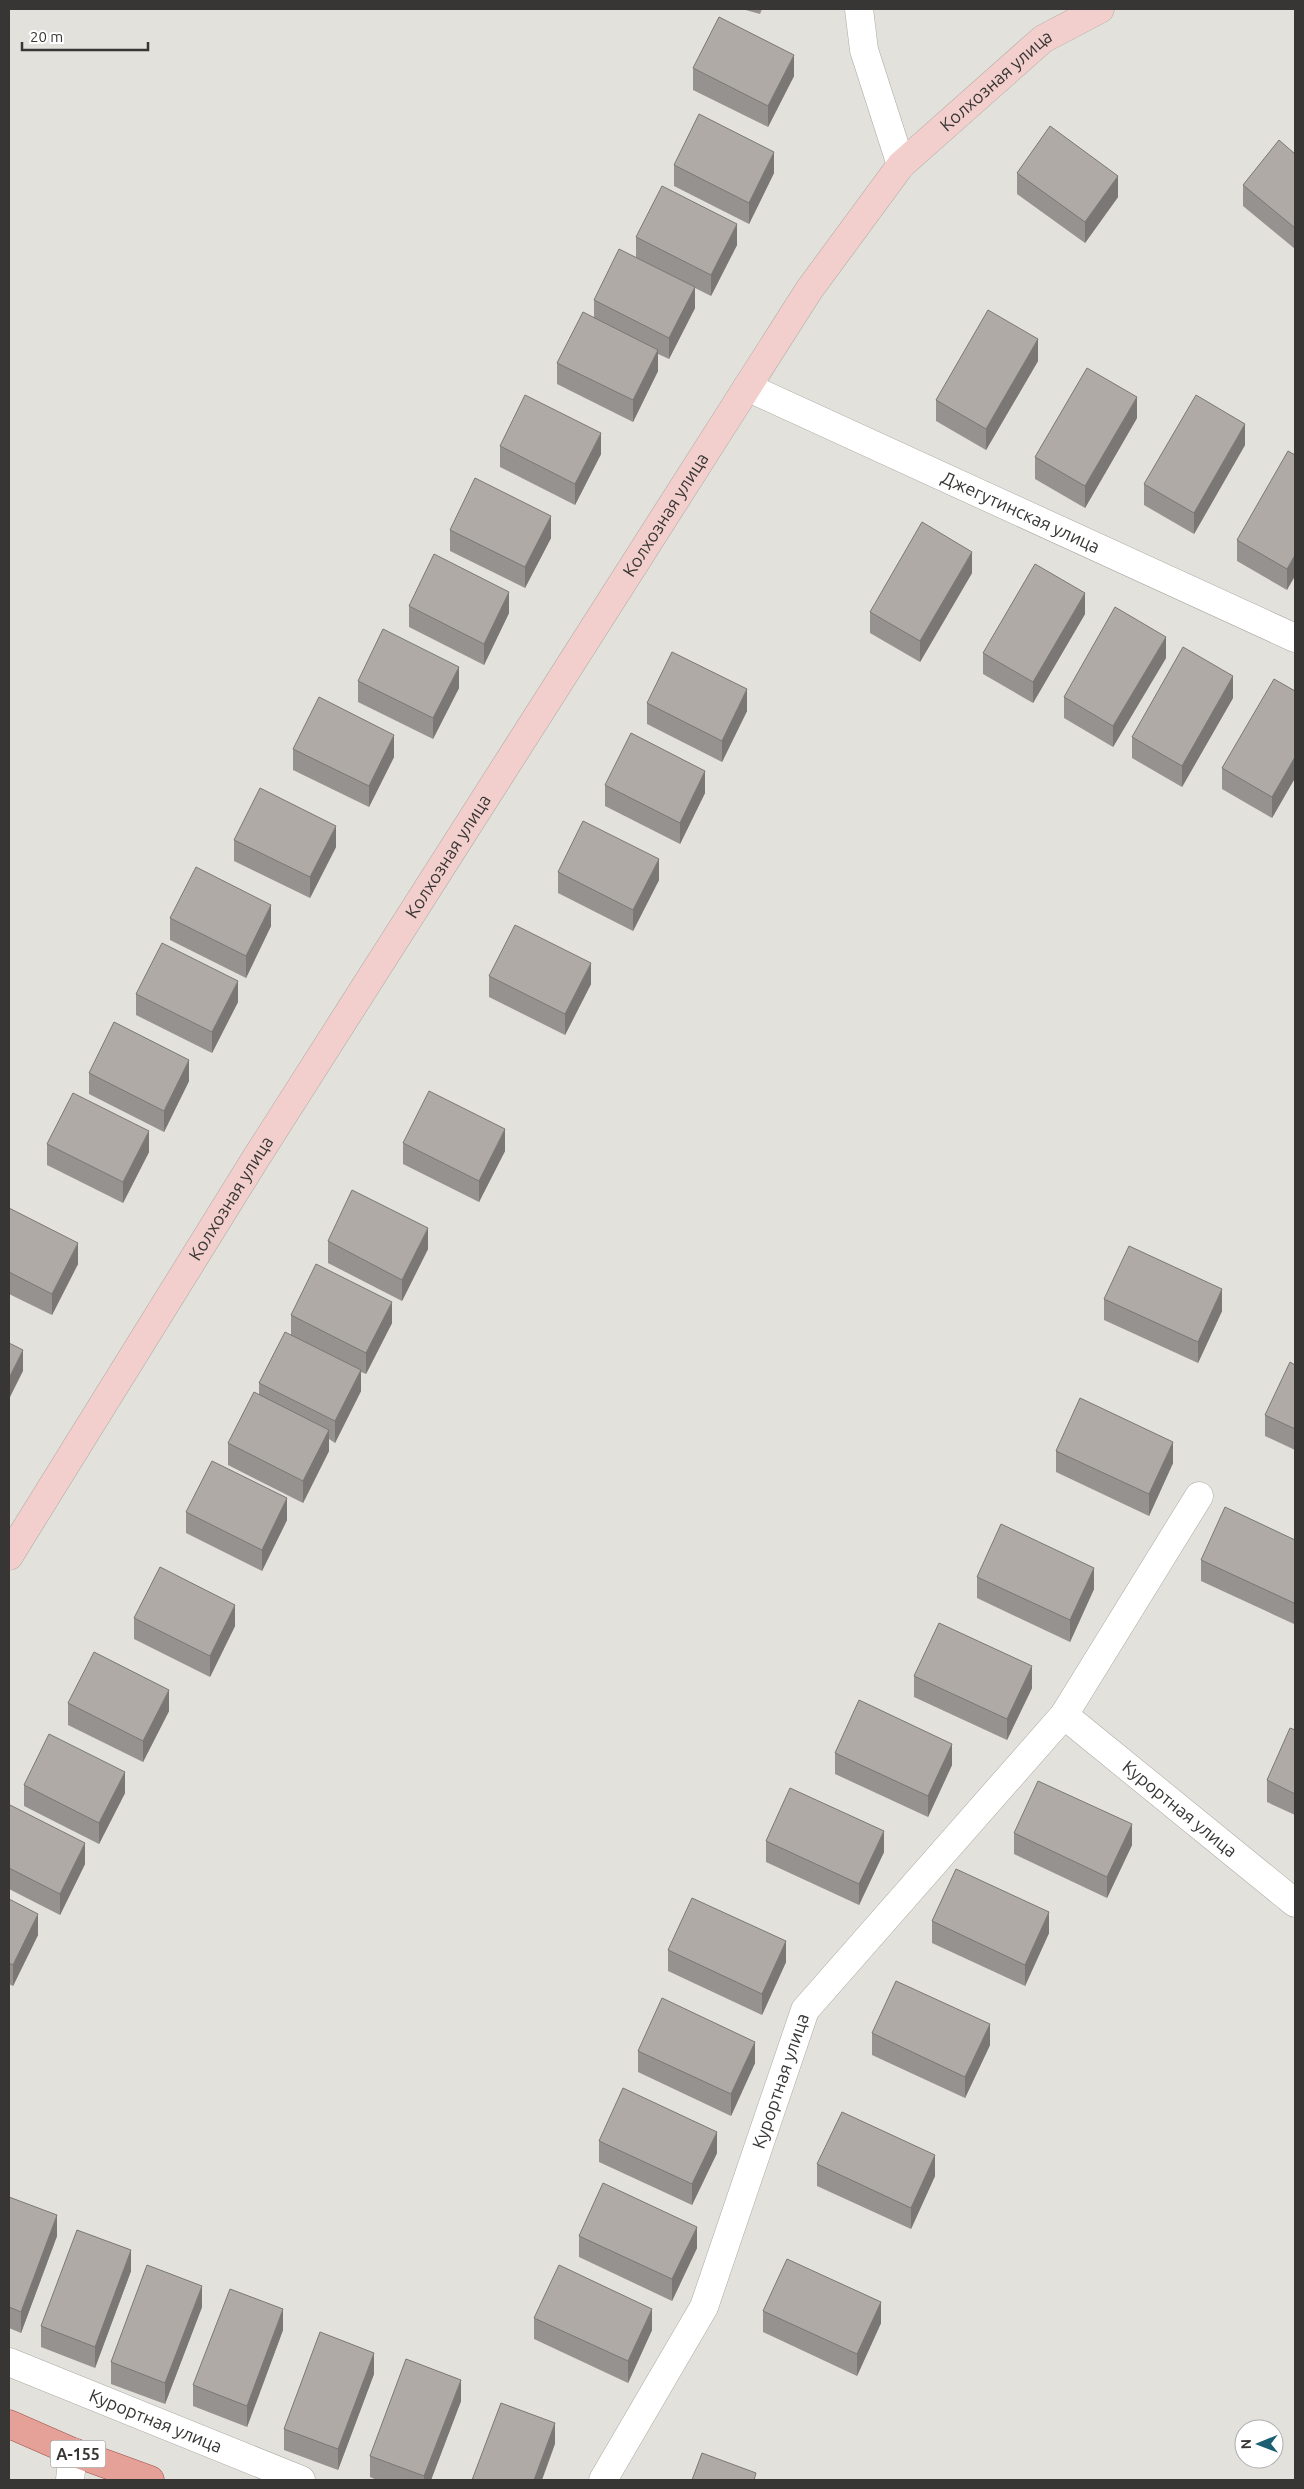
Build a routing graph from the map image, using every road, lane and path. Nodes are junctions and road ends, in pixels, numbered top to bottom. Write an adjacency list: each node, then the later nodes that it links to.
1 (859, 9): 3 (street)
2 (1100, 9): 3 (main road, Колхозная улица)
3 (901, 165): 4 (main road, Колхозная улица)
4 (747, 387): 5 (street, Джегутинская улица); 7 (main road, Колхозная улица)
5 (1295, 638)
6 (1199, 1496): 8 (street, Курортная улица)
7 (9, 1556)
8 (1064, 1715): 9 (street, Курортная улица); 16 (street, Курортная улица)
9 (1295, 1903)
10 (9, 2362): 15 (street, Курортная улица)
11 (9, 2424): 12 (main road, А-155)
12 (73, 2452): 13 (street); 14 (main road, А-155)
13 (70, 2480)
14 (150, 2480)
15 (301, 2480)
16 (603, 2480)

